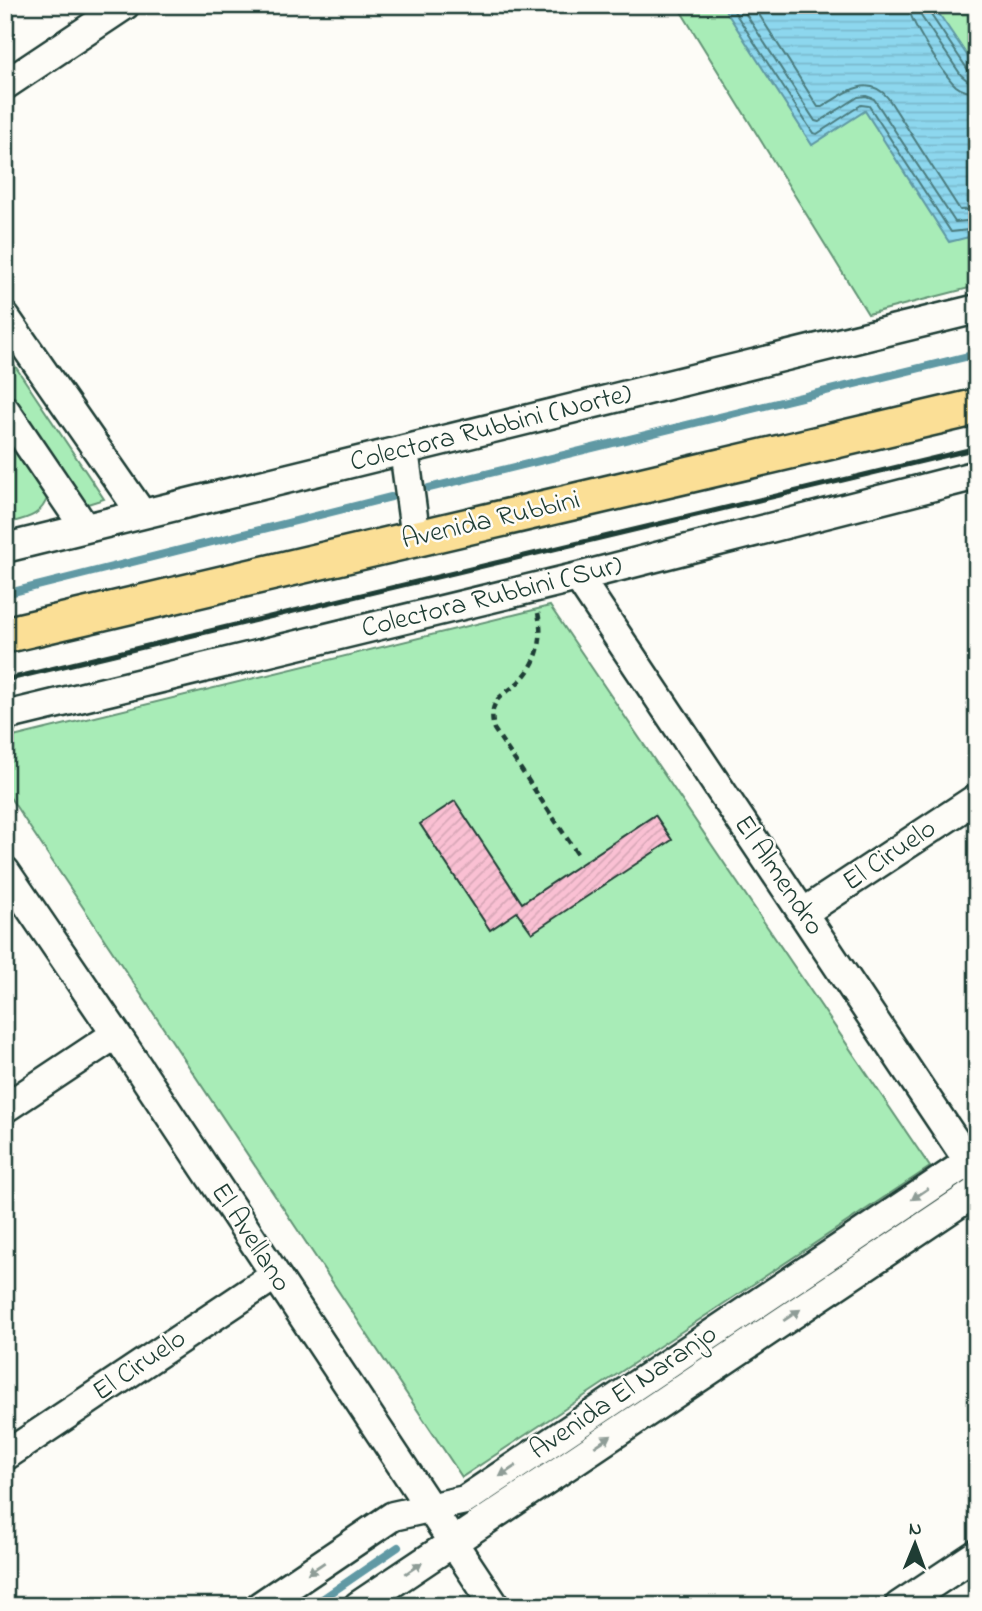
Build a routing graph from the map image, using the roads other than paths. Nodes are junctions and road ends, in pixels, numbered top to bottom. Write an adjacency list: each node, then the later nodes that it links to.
1 (125, 5): 2 (street)
2 (5, 85)
3 (977, 309): 7 (street, Colectora Rubbini (Norte))
4 (5, 317): 9 (street)
5 (977, 407): 11 (main road, Avenida Rubbini)
6 (5, 410): 10 (street)
7 (404, 450): 9 (street, Colectora Rubbini (Norte)); 11 (street)
8 (977, 475): 13 (street, Colectora Rubbini (Sur))
9 (142, 514): 10 (street, Colectora Rubbini (Norte))
10 (85, 528): 12 (street, Colectora Rubbini (Norte))
11 (416, 539): 14 (main road, Avenida Rubbini)
12 (5, 548)
13 (578, 578): 15 (street, Colectora Rubbini (Sur)); 18 (street, El Almendro)
14 (5, 635)
15 (5, 716)
16 (977, 798): 18 (street, El Ciruelo)
17 (5, 871): 19 (street, El Avellano)
18 (803, 913): 21 (street, El Almendro)
19 (116, 1034): 20 (street); 23 (street, El Avellano)
20 (5, 1108)
21 (974, 1164): 25 (street, Avenida El Naranjo, one-way to 25)
22 (977, 1191): 26 (street, Avenida El Naranjo, one-way to 22)
23 (274, 1276): 24 (street, El Ciruelo); 25 (street, El Avellano)
24 (5, 1456)
25 (432, 1508): 26 (street, El Avellano); 28 (street, Avenida El Naranjo, one-way to 28)
26 (453, 1542): 29 (street, Avenida El Naranjo, one-way to 26); 30 (street, El Avellano)
27 (977, 1554): 31 (street)
28 (260, 1606)
29 (358, 1606)
30 (495, 1606)
31 (899, 1606)

